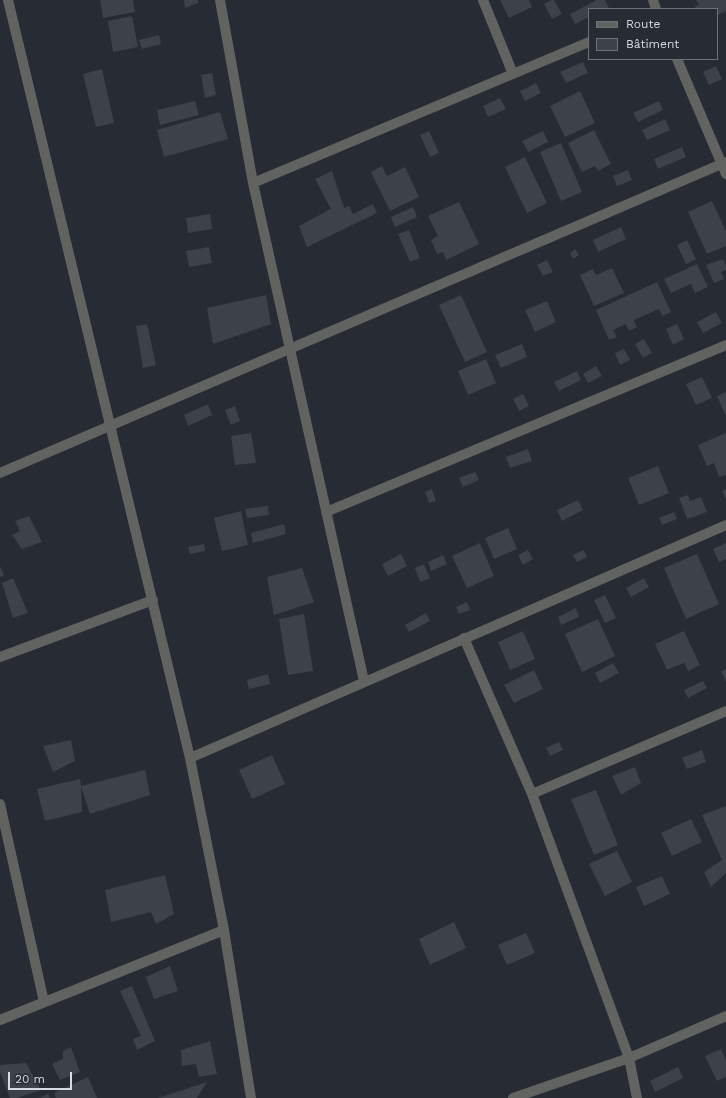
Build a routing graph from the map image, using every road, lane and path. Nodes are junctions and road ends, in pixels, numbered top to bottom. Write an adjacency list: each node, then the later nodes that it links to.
1 (8, 0): 12 (street)
2 (220, 0): 9 (street)
3 (483, 0): 6 (street)
4 (588, 42): 6 (street)
5 (678, 60): 7 (street)
6 (513, 74): 9 (street)
7 (724, 163): 8 (street); 11 (street)
8 (726, 174)
9 (253, 183): 11 (street)
10 (726, 345): 14 (street)
11 (290, 348): 12 (street); 14 (street)
12 (111, 426): 13 (street); 16 (street)
13 (0, 473)
14 (326, 512): 19 (street)
15 (726, 524): 17 (street)
16 (153, 600): 18 (street); 21 (street)
17 (464, 638): 19 (street); 22 (street)
18 (0, 657)
19 (364, 682): 21 (street)
20 (726, 711): 22 (street)
21 (190, 758): 25 (street)
22 (532, 794): 29 (street)
23 (0, 804): 24 (street)
24 (3, 832): 26 (street)
25 (224, 930): 26 (street); 30 (street)
26 (44, 1002): 28 (street)
27 (726, 1016): 29 (street)
28 (0, 1020)
29 (628, 1058): 31 (street); 32 (street)
30 (251, 1098)
31 (513, 1098)
32 (637, 1098)

